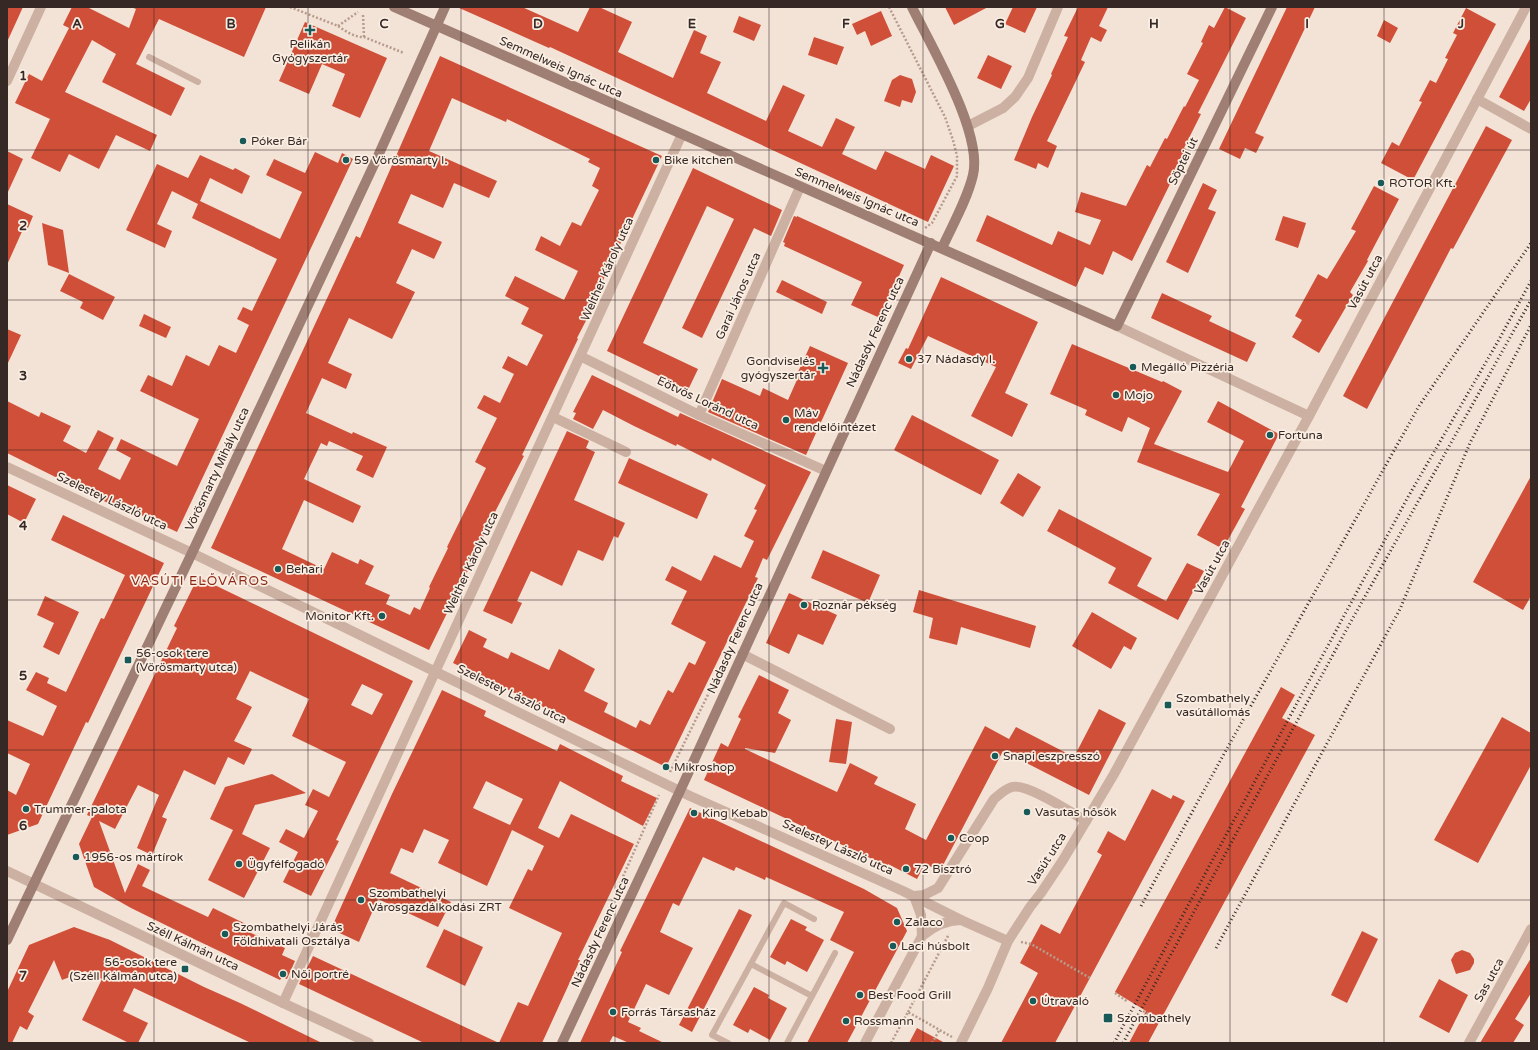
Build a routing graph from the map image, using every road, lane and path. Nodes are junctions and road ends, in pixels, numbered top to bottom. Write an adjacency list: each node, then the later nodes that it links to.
1 (41, 7): 17 (street)
2 (290, 7): 12 (path)
3 (394, 7): 13 (street, Semmelweis Ignác utca)
4 (445, 7): 13 (street, Vörösmarty Mihály utca)
5 (889, 7): 24 (path)
6 (912, 7): 20 (street)
7 (1058, 7): 20 (street)
8 (1272, 7): 27 (street, Söptei út)
9 (1526, 7): 19 (street, Vasút utca)
10 (358, 12): 12 (path)
11 (363, 14): 14 (path)
12 (338, 26): 14 (path)
13 (437, 27): 22 (street, Semmelweis Ignác utca); 35 (street, Vörösmarty Mihály utca)
14 (364, 37): 15 (path)
15 (404, 53)
16 (149, 57): 18 (lane)
17 (7, 81)
18 (198, 82)
19 (1477, 99): 21 (street); 30 (street, Vasút utca)
20 (968, 126): 26 (street)
21 (1531, 128)
22 (682, 134): 23 (street, Semmelweis Ignác utca); 28 (street, Welther Károly utca)
23 (800, 187): 24 (street, Semmelweis Ignác utca); 29 (street, Garai János utca)
24 (920, 238): 25 (street, Semmelweis Ignác utca)
25 (931, 243): 26 (street, Semmelweis Ignác utca); 34 (street, Nádasdy Ferenc utca)
26 (942, 248): 27 (street, Semmelweis Ignác utca)
27 (1117, 326): 30 (street, Semmelweis Ignác utca)
28 (582, 357): 29 (street, Eötvös Loránd utca); 31 (street, Welther Károly utca)
29 (699, 415): 34 (street, Eötvös Loránd utca)
30 (1309, 416): 42 (street, Vasút utca)
31 (553, 417): 32 (street); 38 (street, Welther Károly utca)
32 (626, 452)
33 (7, 467): 35 (street, Szelestey László utca)
34 (826, 471): 37 (street, Nádasdy Ferenc utca)
35 (192, 553): 38 (street, Szelestey László utca); 44 (street, Vörösmarty Mihály utca)
36 (727, 654): 40 (path)
37 (742, 654): 39 (street); 41 (street, Nádasdy Ferenc utca)
38 (435, 671): 40 (street, Szelestey László utca); 61 (street, Welther Károly utca)
39 (890, 729)
40 (664, 783): 41 (street, Szelestey László utca); 47 (path)
41 (680, 791): 45 (street, Szelestey László utca); 67 (street, Nádasdy Ferenc utca)
42 (1086, 821): 45 (street); 53 (street, Vasút utca)
43 (7, 871): 44 (street, Széll Kálmán utca)
44 (34, 885): 52 (street, Vörösmarty Mihály utca); 61 (street, Széll Kálmán utca)
45 (914, 896): 48 (street, Szelestey László utca); 51 (street)
46 (814, 919): 56 (lane)
47 (604, 920)
48 (962, 920): 51 (street); 53 (street, Szelestey László utca)
49 (1531, 929): 74 (street, Sas utca)
50 (950, 932): 63 (path)
51 (922, 936): 70 (street)
52 (7, 940)
53 (1008, 941): 73 (street, Vasút utca)
54 (1031, 944): 57 (path)
55 (835, 953): 59 (lane)
56 (751, 964): 59 (lane); 68 (lane)
57 (1090, 978)
58 (1114, 993): 60 (path)
59 (812, 996): 69 (lane)
60 (1128, 1002)
61 (283, 1004): 66 (street, Széll Kálmán utca)
62 (1143, 1011): 64 (path)
63 (908, 1012): 65 (path); 71 (path)
64 (1160, 1021)
65 (940, 1029): 72 (path); 73 (path)
66 (369, 1043)
67 (562, 1043)
68 (728, 1043)
69 (787, 1043)
70 (865, 1043)
71 (891, 1043)
72 (932, 1043)
73 (961, 1043)
74 (1469, 1043)

